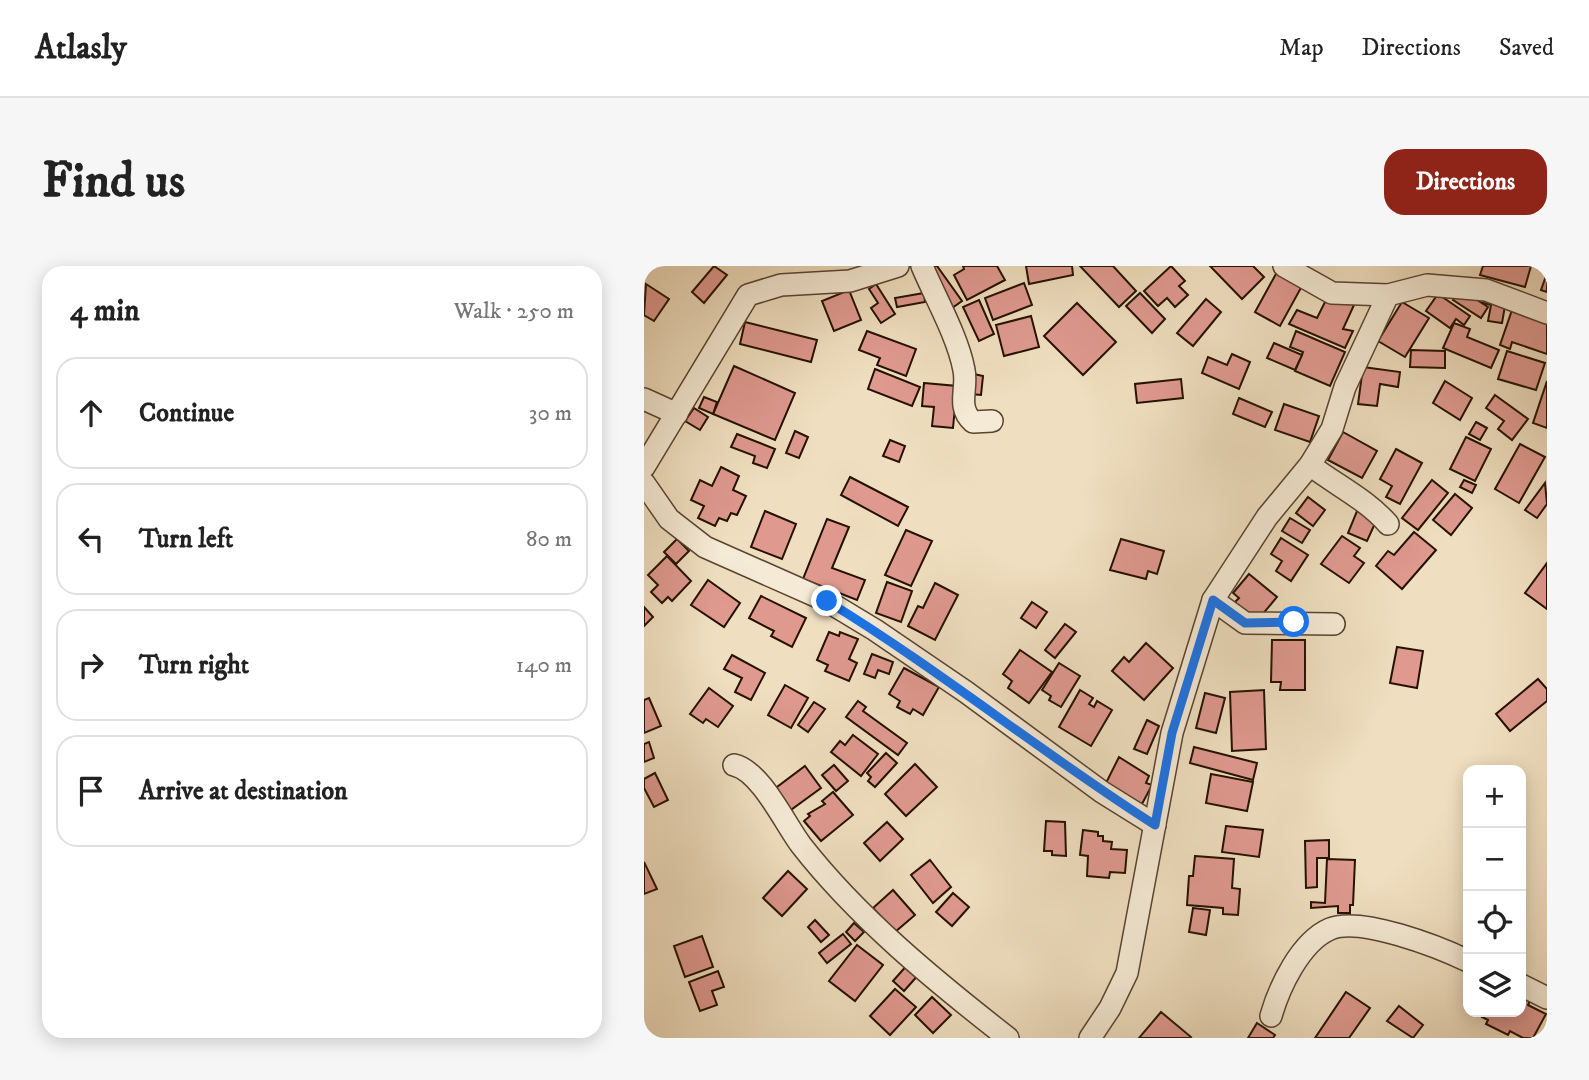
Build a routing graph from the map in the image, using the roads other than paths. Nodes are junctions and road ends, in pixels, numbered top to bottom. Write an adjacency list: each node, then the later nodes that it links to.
1 (898, 266): 7 (street)
2 (922, 266): 8 (street)
3 (1284, 266): 4 (street)
4 (1388, 295): 5 (street); 9 (street)
5 (1547, 313)
6 (644, 399): 7 (street)
7 (677, 414): 10 (street)
8 (992, 421)
9 (1310, 465): 12 (street); 13 (street)
10 (644, 467)
11 (644, 483): 16 (street)
12 (1388, 524)
13 (1213, 600): 14 (street); 16 (street)
14 (1334, 624)
15 (734, 765): 21 (street)
16 (1155, 825): 22 (street)
17 (1463, 959): 20 (street)
18 (1526, 988): 19 (street)
19 (1547, 998)
20 (1271, 1016)
21 (1008, 1038)
22 (1090, 1038)

